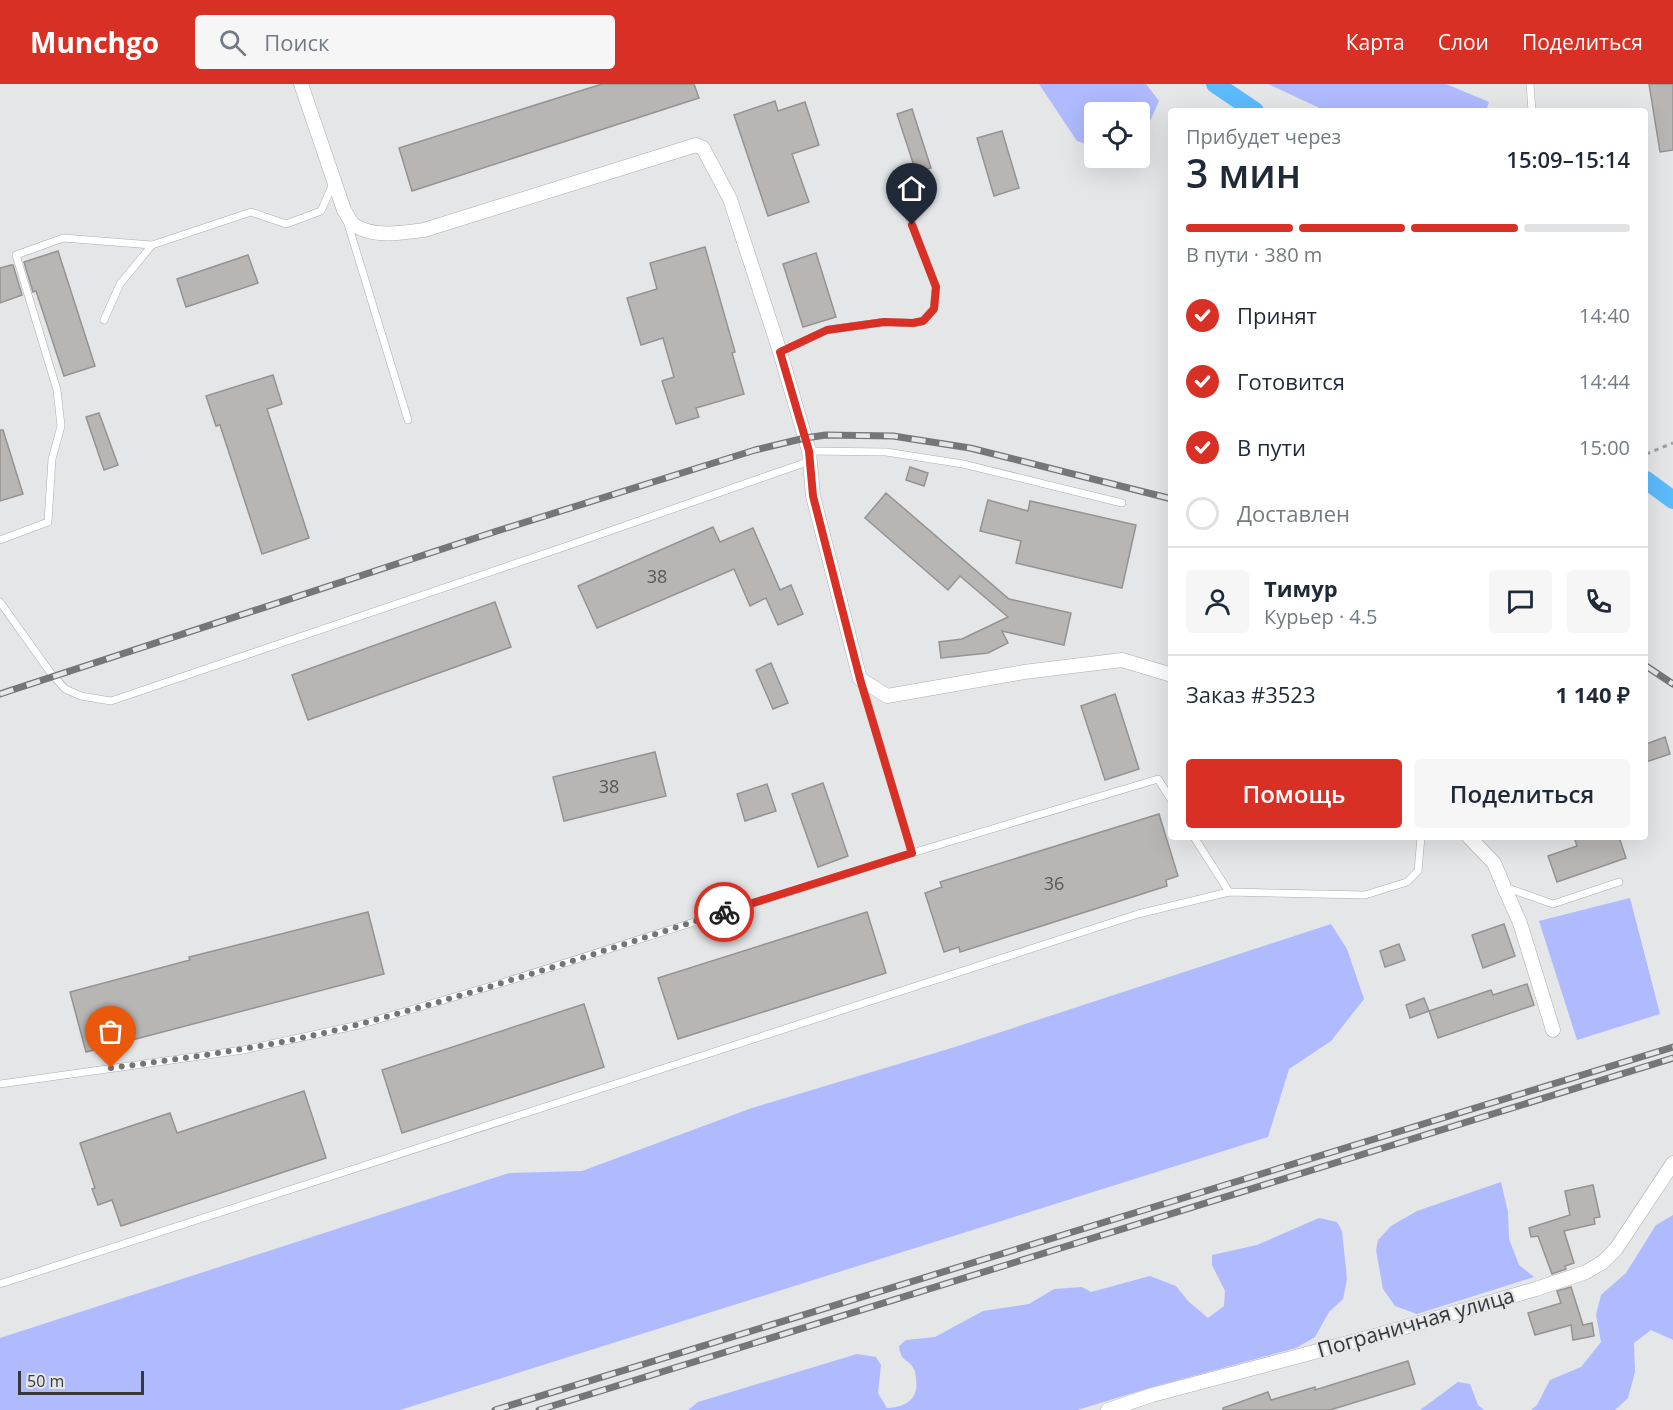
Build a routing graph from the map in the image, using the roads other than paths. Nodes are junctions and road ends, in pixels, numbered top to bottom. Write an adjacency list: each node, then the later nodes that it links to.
1 (301, 84): 4 (street)
2 (1530, 84): 3 (lane)
3 (1532, 108)
4 (334, 182): 6 (street); 7 (lane)
5 (896, 182): 9 (lane)
6 (344, 210): 9 (street); 10 (lane)
7 (152, 245): 8 (lane); 13 (lane)
8 (104, 320)
9 (780, 352): 11 (street)
10 (408, 420)
11 (809, 456): 12 (lane); 14 (lane); 16 (street)
12 (1122, 503)
13 (0, 540)
14 (0, 602)
15 (1168, 674): 16 (street)
16 (860, 679): 21 (lane)
17 (1168, 795): 21 (lane)
18 (1196, 840): 24 (lane)
19 (1421, 840): 24 (lane)
20 (1472, 840): 23 (street)
21 (912, 853): 26 (lane)
22 (1619, 882): 23 (lane)
23 (1504, 887): 25 (street)
24 (1229, 892): 28 (lane)
25 (1553, 1030)
26 (0, 1084)
27 (1673, 1163): 29 (street, Пограничная улица)
28 (0, 1284)
29 (1108, 1410)

